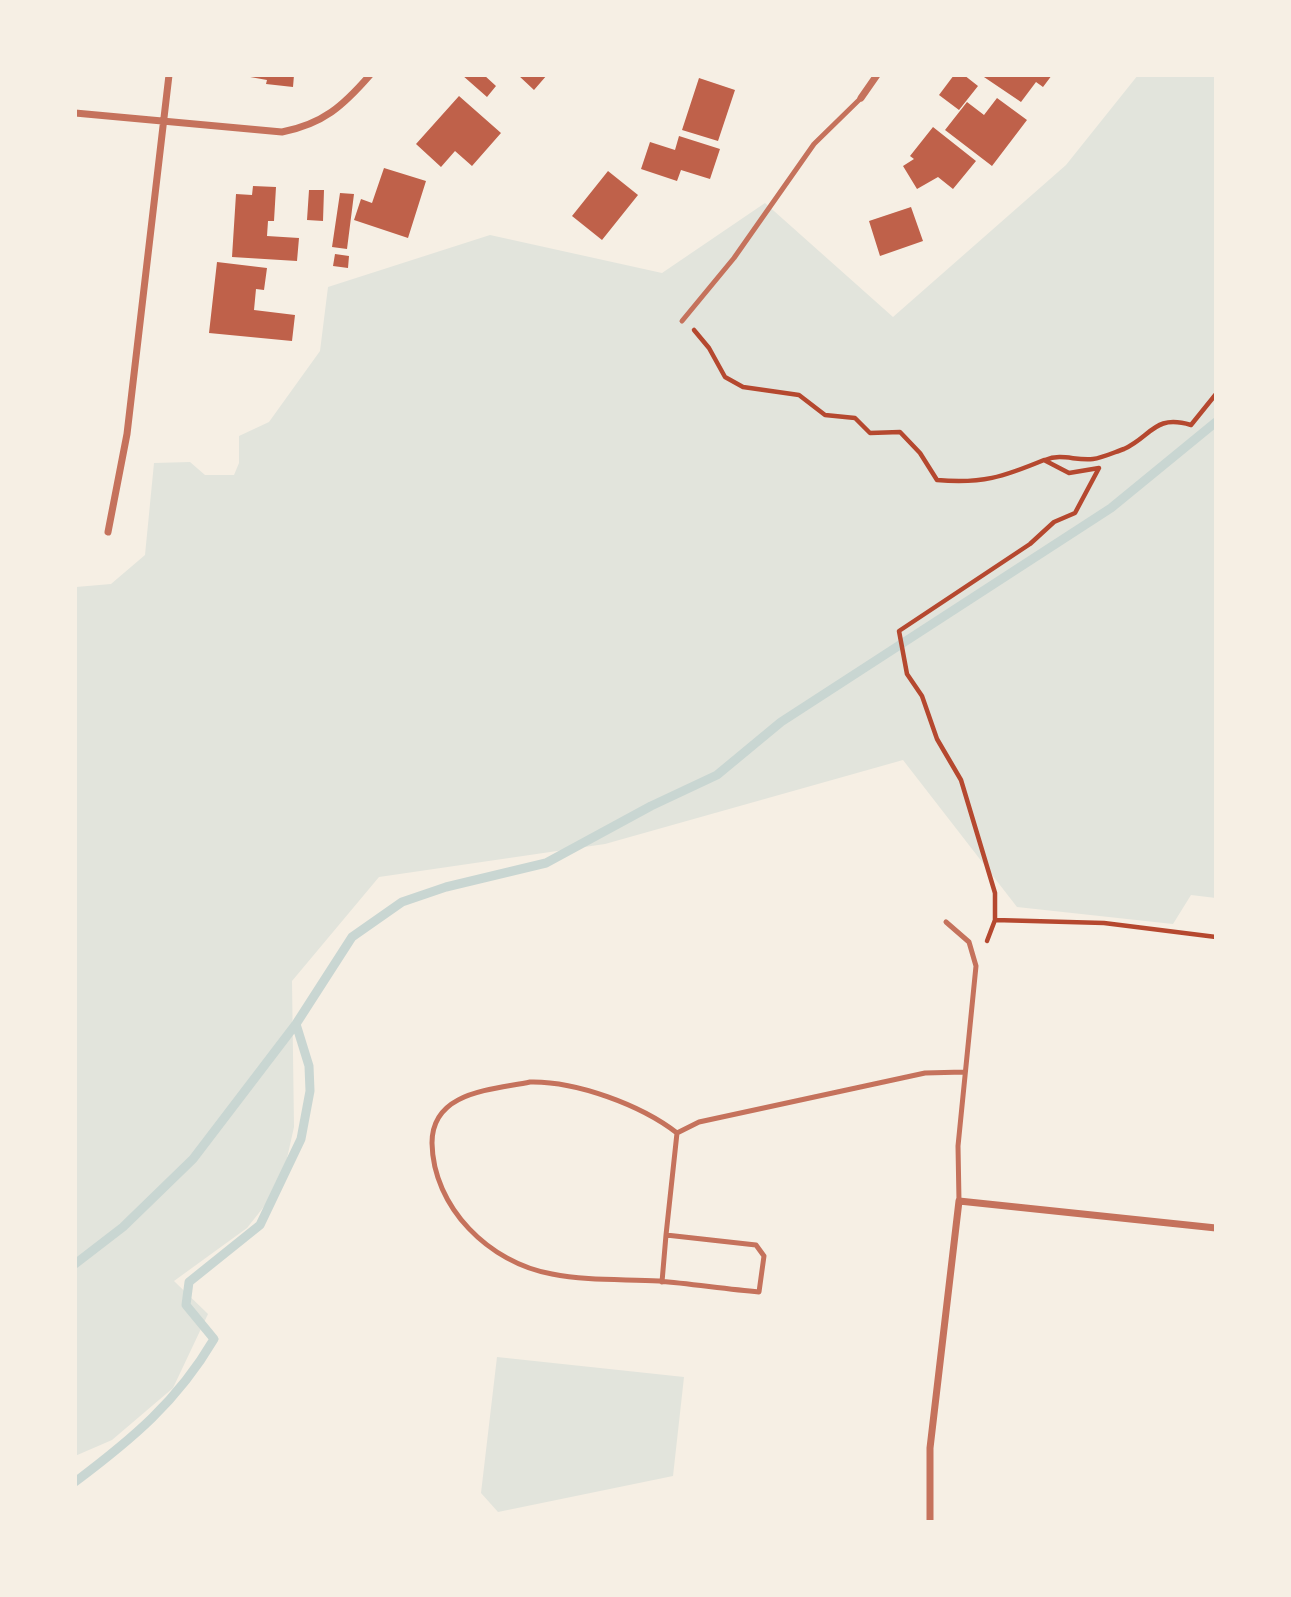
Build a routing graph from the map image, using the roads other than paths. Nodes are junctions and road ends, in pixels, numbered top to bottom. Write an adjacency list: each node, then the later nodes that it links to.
1 (169, 75): 6 (street)
2 (370, 75): 6 (street)
3 (877, 75): 4 (street)
4 (861, 98): 7 (lane)
5 (75, 113): 6 (street)
6 (163, 122): 8 (street)
7 (682, 321)
8 (108, 532)
9 (946, 922): 10 (lane)
10 (964, 1072): 11 (lane); 12 (lane)
11 (677, 1133): 14 (lane); 15 (lane)
12 (959, 1201): 13 (street); 16 (street)
13 (1216, 1228)
14 (666, 1235): 15 (lane); 15 (lane)
15 (662, 1282)
16 (930, 1522)

